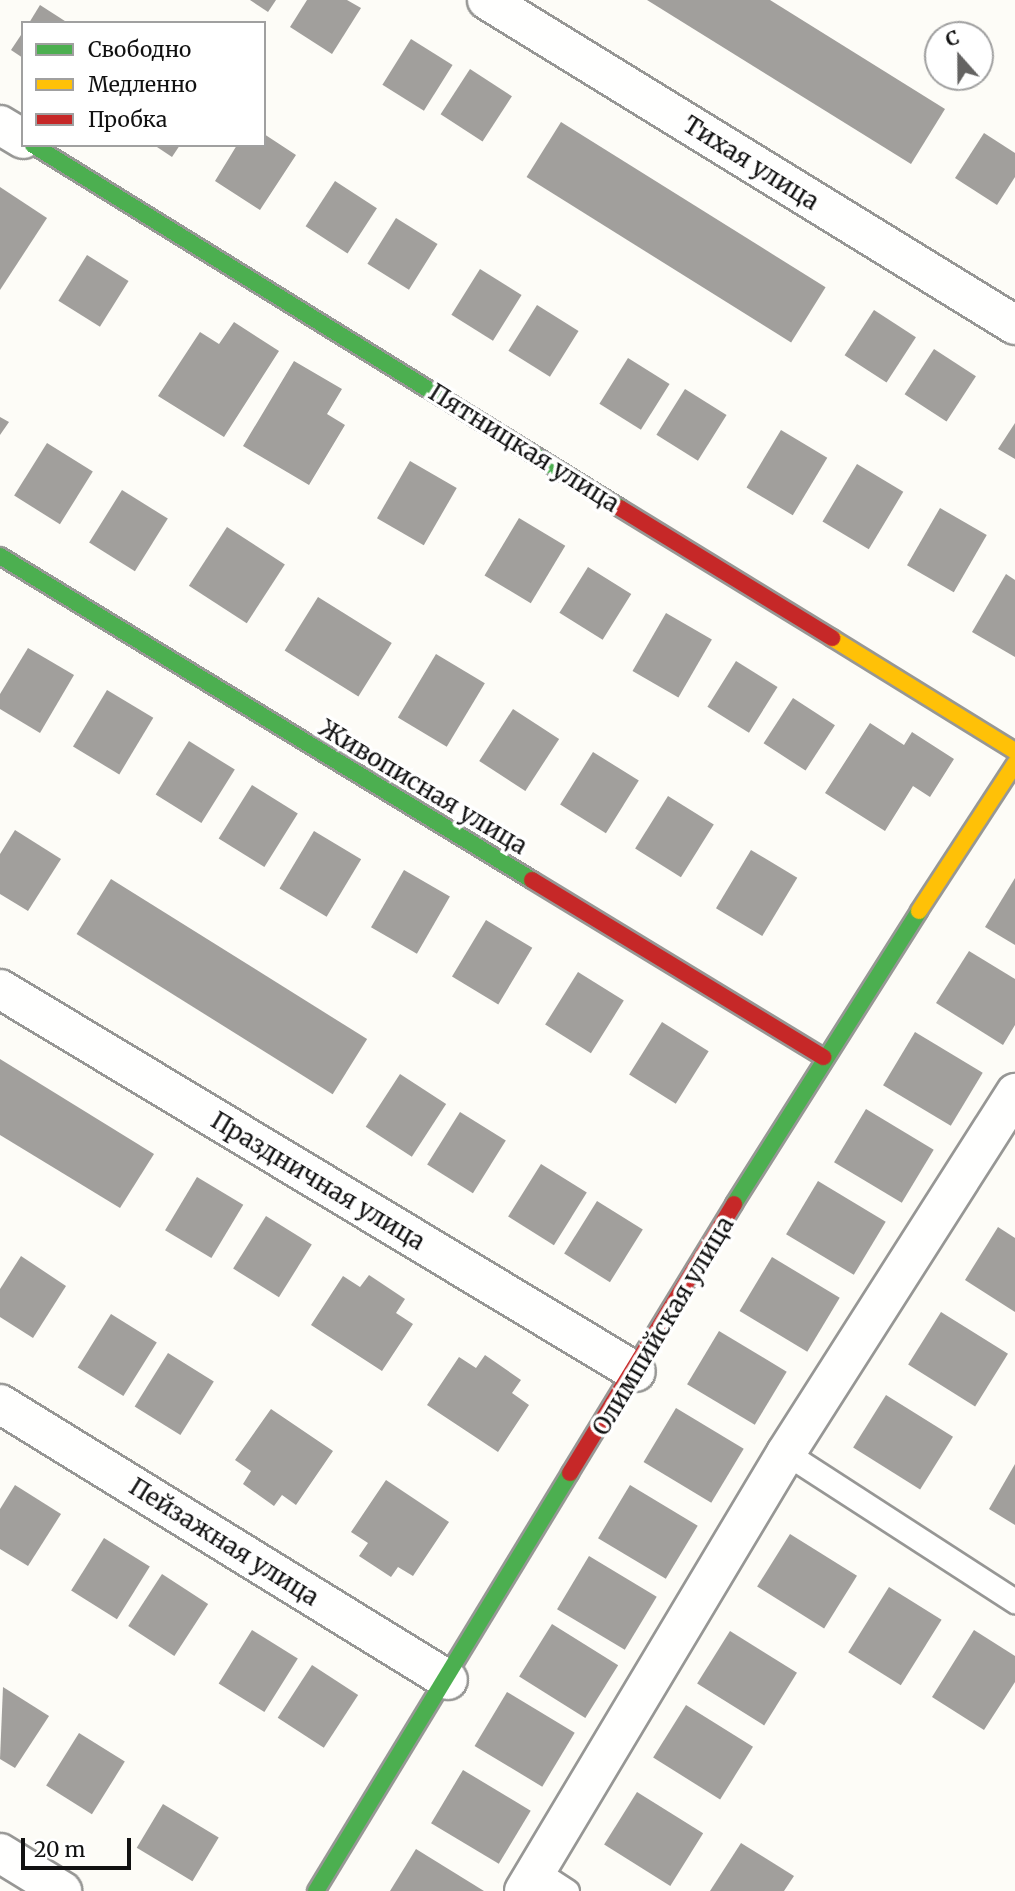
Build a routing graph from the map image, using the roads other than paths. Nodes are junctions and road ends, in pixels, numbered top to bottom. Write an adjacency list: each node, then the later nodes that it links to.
1 (487, 0): 5 (street, Тихая улица)
2 (0, 125): 3 (street)
3 (21, 138)
4 (36, 147): 7 (street, Пятницкая улица)
5 (1015, 325)
6 (0, 556): 10 (street, Живописная улица)
7 (1015, 751)
8 (1015, 764): 10 (street, Олимпийская улица)
9 (0, 989): 12 (street, Праздничная улица)
10 (823, 1057): 12 (street, Олимпийская улица)
11 (1015, 1093): 14 (street)
12 (636, 1372): 16 (street, Олимпийская улица)
13 (0, 1405): 16 (street, Пейзажная улица)
14 (786, 1453): 15 (lane); 18 (street)
15 (1015, 1601)
16 (448, 1680): 20 (street, Олимпийская улица)
17 (0, 1853): 19 (street)
18 (542, 1885)
19 (62, 1891)
20 (316, 1891)

